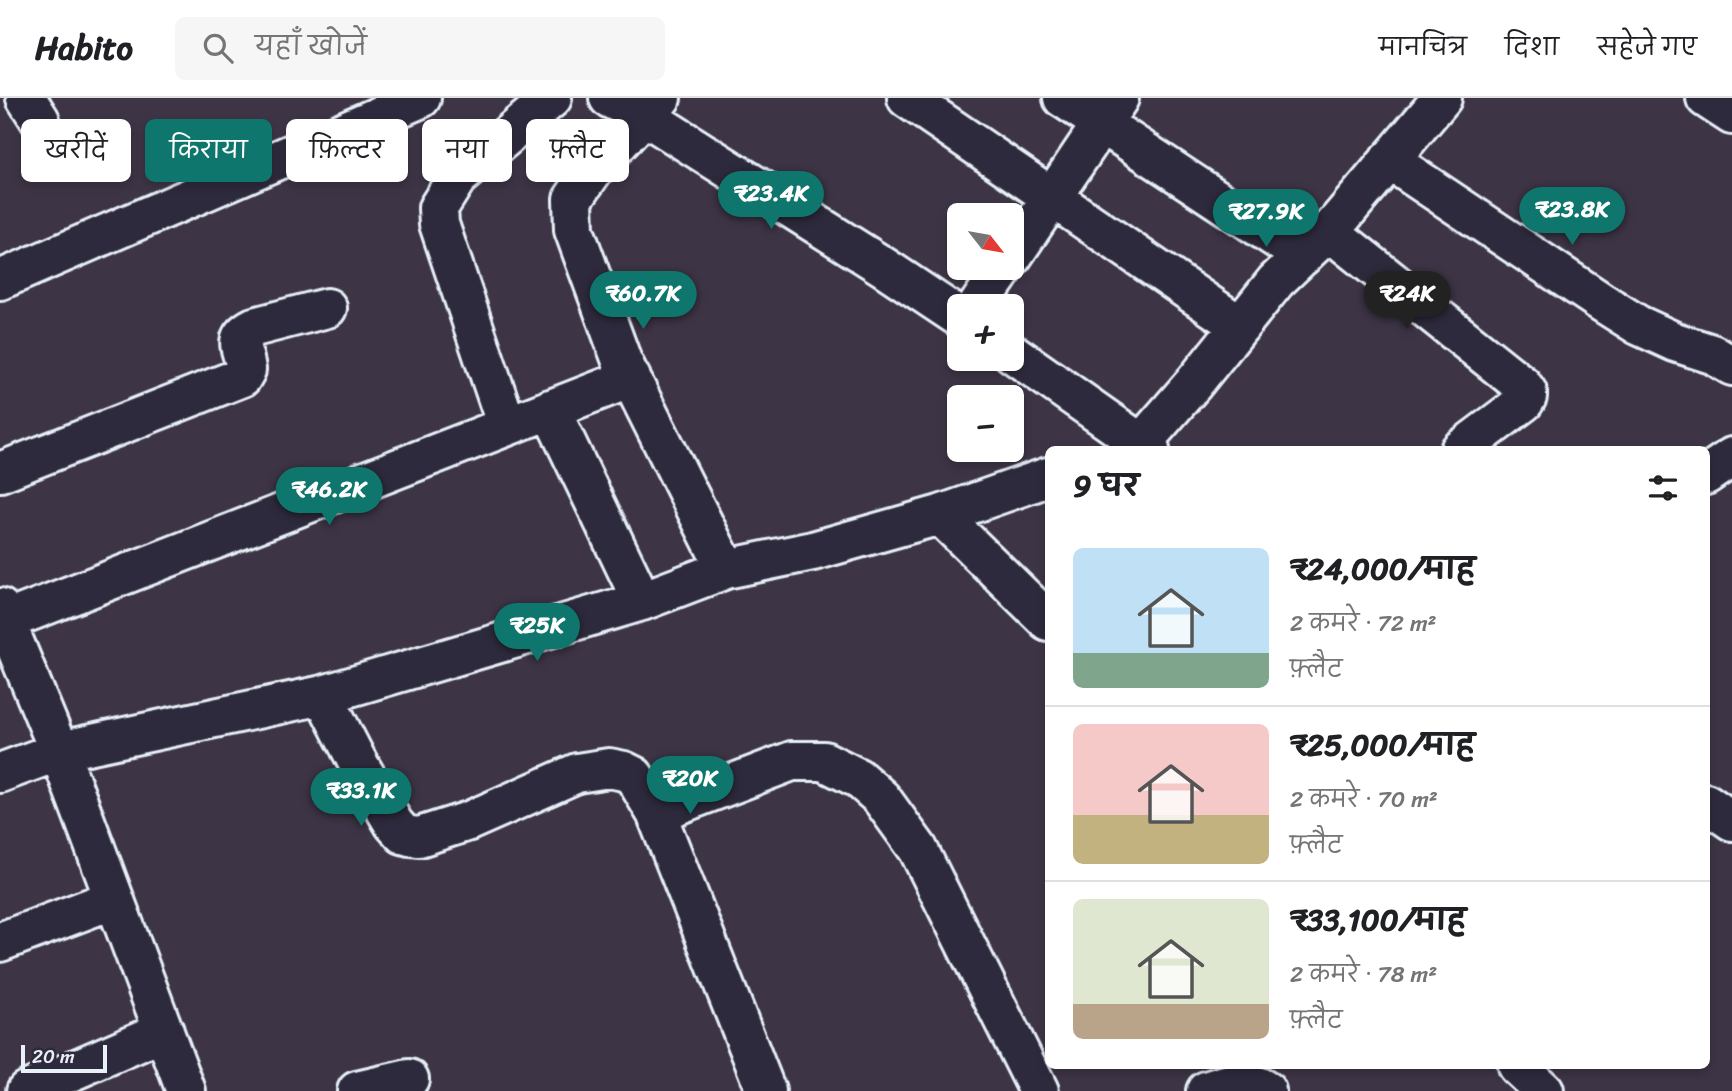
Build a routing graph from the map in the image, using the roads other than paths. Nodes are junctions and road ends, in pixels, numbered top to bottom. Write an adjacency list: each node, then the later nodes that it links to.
1 (422, 98): 15 (street)
2 (552, 98): 23 (street)
3 (609, 98): 8 (street)
4 (907, 98): 12 (street)
5 (1063, 98): 9 (street)
6 (1442, 98): 11 (street)
7 (1706, 98): 10 (street)
8 (653, 107): 17 (street); 21 (street)
9 (1111, 111): 12 (street); 14 (street)
10 (1732, 114)
11 (1389, 160): 14 (street); 20 (street)
12 (1052, 197): 13 (street); 18 (street)
13 (1024, 239)
14 (1316, 243): 18 (street); 26 (street)
15 (0, 280)
16 (327, 308): 28 (street)
17 (947, 309)
18 (1240, 326): 25 (street)
19 (1024, 362): 24 (street)
20 (1732, 366)
21 (631, 378): 22 (street); 32 (street)
22 (550, 409): 23 (street); 33 (street)
23 (507, 426): 34 (street)
24 (1136, 446)
25 (1141, 446)
26 (1465, 446)
27 (1732, 457): 29 (street)
28 (0, 472)
29 (1710, 472)
30 (1045, 478): 31 (street)
31 (940, 515): 32 (street); 35 (street)
32 (726, 569): 33 (street)
33 (642, 601): 36 (street)
34 (3, 614): 37 (street)
35 (1045, 618)
36 (323, 695): 37 (street); 39 (street)
37 (59, 751): 38 (street); 40 (street)
38 (0, 773)
39 (656, 813): 48 (street); 49 (street)
40 (114, 899): 41 (street); 42 (street)
41 (0, 942)
42 (164, 1031): 45 (street); 46 (street)
43 (1520, 1069): 52 (street)
44 (409, 1079): 47 (street)
45 (26, 1091)
46 (186, 1091)
47 (357, 1091)
48 (766, 1091)
49 (1039, 1091)
50 (1206, 1091): 51 (street)
51 (1266, 1091)
52 (1544, 1091)

